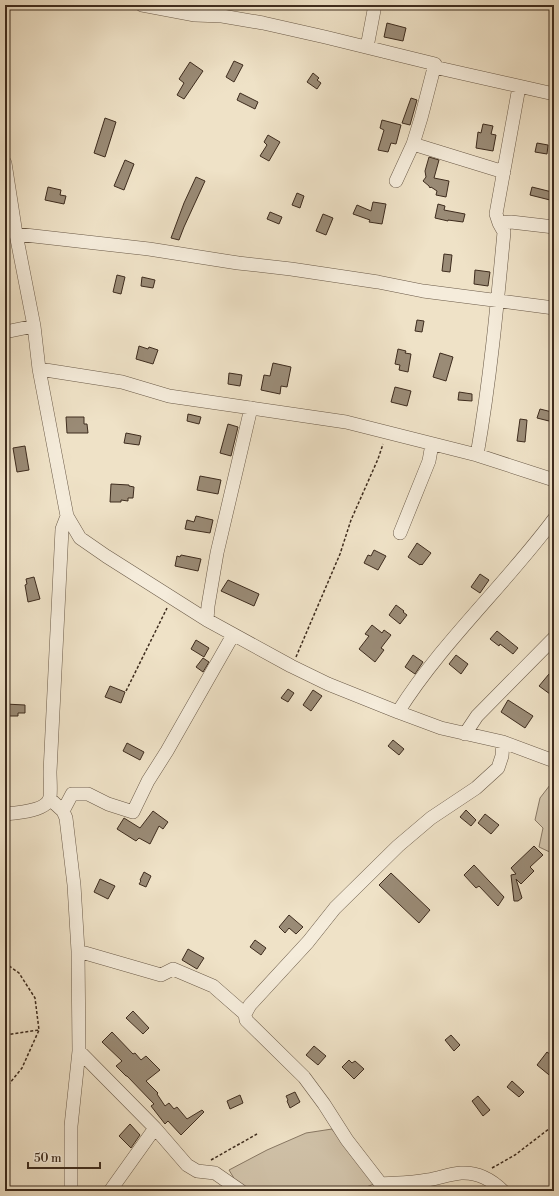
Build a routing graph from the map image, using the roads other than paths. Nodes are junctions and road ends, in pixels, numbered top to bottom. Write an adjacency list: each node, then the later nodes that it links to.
1 (142, 5): 3 (street)
2 (375, 5): 3 (street)
3 (367, 47): 4 (street)
4 (434, 67): 5 (street); 7 (street)
5 (519, 87): 6 (street); 9 (street)
6 (554, 94)
7 (413, 144): 9 (street); 10 (street)
8 (5, 163): 13 (street)
9 (504, 172): 11 (street)
10 (396, 181)
11 (499, 223): 12 (street); 14 (street)
12 (554, 227)
13 (16, 234): 14 (street); 16 (street)
14 (498, 301): 15 (street); 21 (street)
15 (554, 308)
16 (34, 326): 17 (street); 18 (street)
17 (5, 332)
18 (39, 369): 19 (street); 23 (street)
19 (251, 408): 20 (street); 26 (street)
20 (432, 444): 21 (street); 25 (street)
21 (477, 455): 22 (street)
22 (554, 480)
23 (67, 516): 26 (street); 33 (street)
24 (554, 519): 29 (street)
25 (400, 532)
26 (208, 620): 27 (street)
27 (234, 635): 29 (street); 34 (street)
28 (554, 638): 30 (street)
29 (398, 712): 30 (street)
30 (465, 734): 31 (street)
31 (502, 742): 32 (street); 37 (street)
32 (554, 761)
33 (50, 799): 34 (street); 35 (street)
34 (63, 811): 36 (street)
35 (5, 814)
36 (78, 951): 37 (street); 38 (street)
37 (244, 1014): 43 (street)
38 (79, 1051): 39 (street); 40 (street)
39 (155, 1128): 41 (street); 42 (street)
40 (71, 1191)
41 (110, 1191)
42 (242, 1191)
43 (503, 1191)

